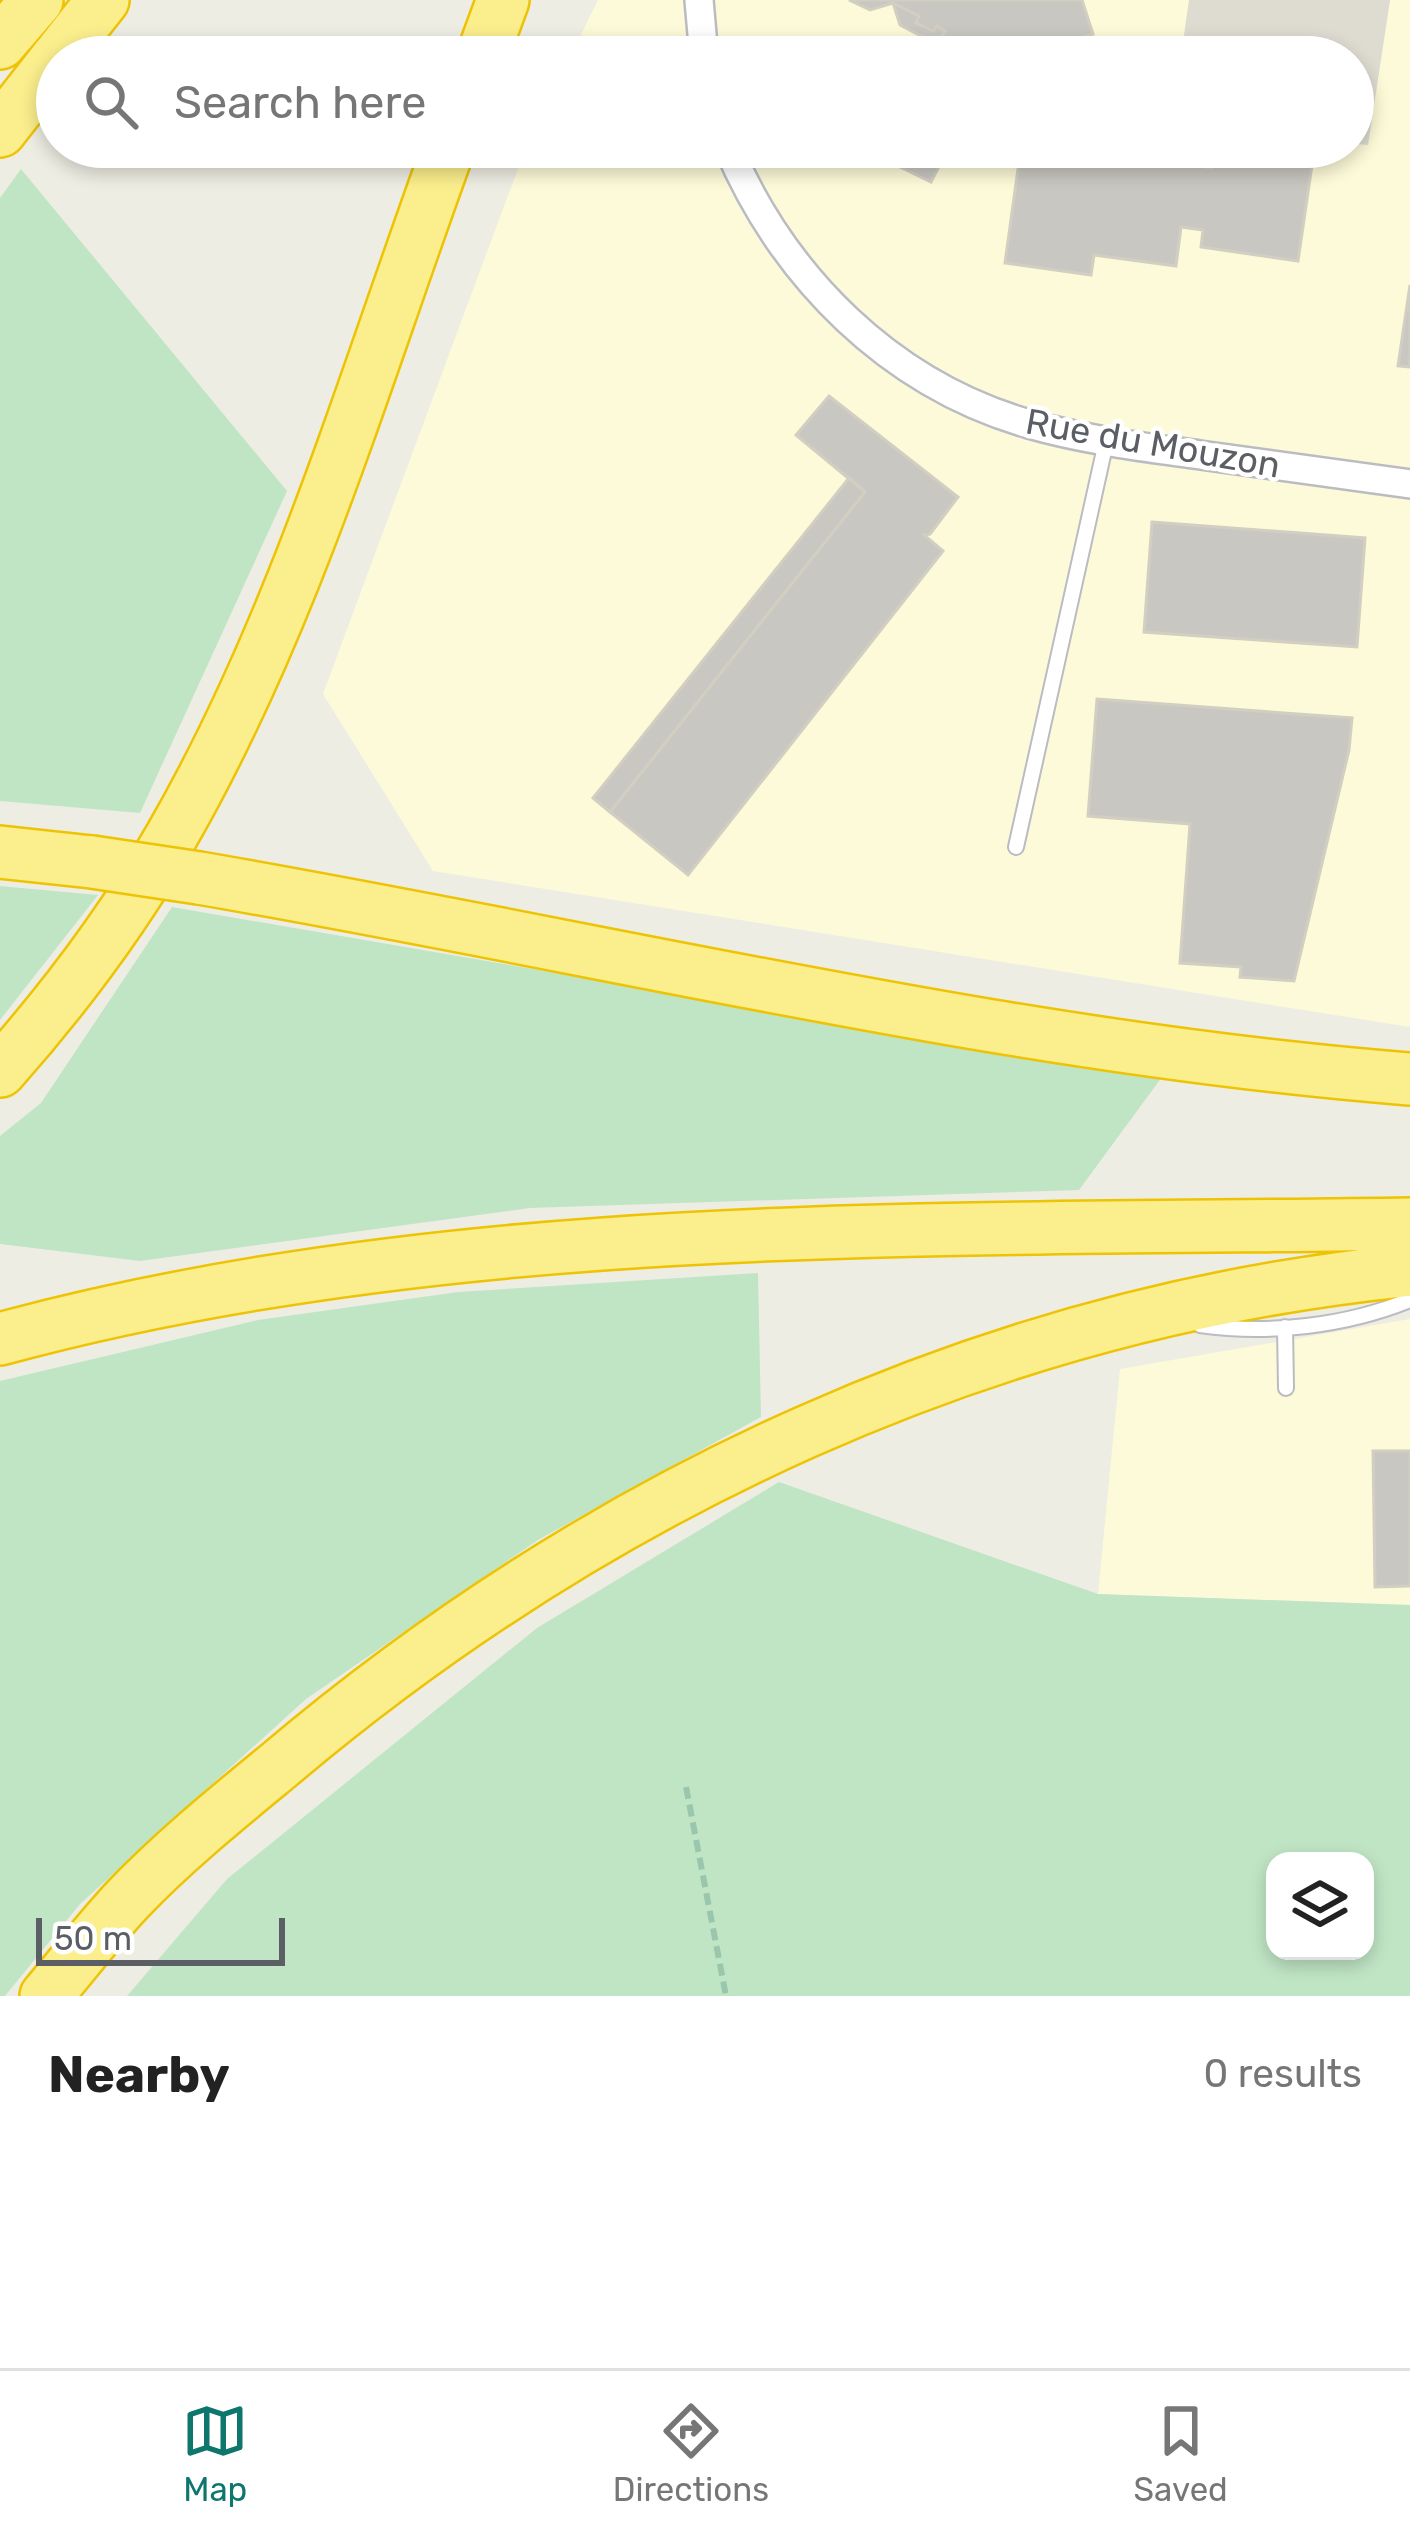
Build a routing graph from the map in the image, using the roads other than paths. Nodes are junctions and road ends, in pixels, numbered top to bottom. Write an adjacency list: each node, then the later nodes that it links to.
1 (37, 0): 8 (highway)
2 (103, 0): 5 (highway)
3 (503, 0): 6 (highway)
4 (699, 0): 7 (street)
5 (74, 36)
6 (490, 36)
7 (702, 36)
8 (0, 43)
9 (36, 85): 10 (highway)
10 (0, 131)
11 (442, 168): 17 (highway)
12 (740, 168): 13 (street, Rue du Mouzon)
13 (1106, 442): 14 (street, Rue du Mouzon); 15 (lane)
14 (1410, 484)
15 (1016, 848)
16 (0, 852): 18 (highway, bridge)
17 (0, 1071)
18 (1410, 1079)
19 (1410, 1224): 24 (highway)
20 (1410, 1270): 22 (highway)
21 (1410, 1300): 23 (lane)
22 (1136, 1315): 23 (lane); 26 (highway)
23 (1285, 1327): 25 (lane)
24 (0, 1339)
25 (1286, 1388)
26 (46, 1996)

